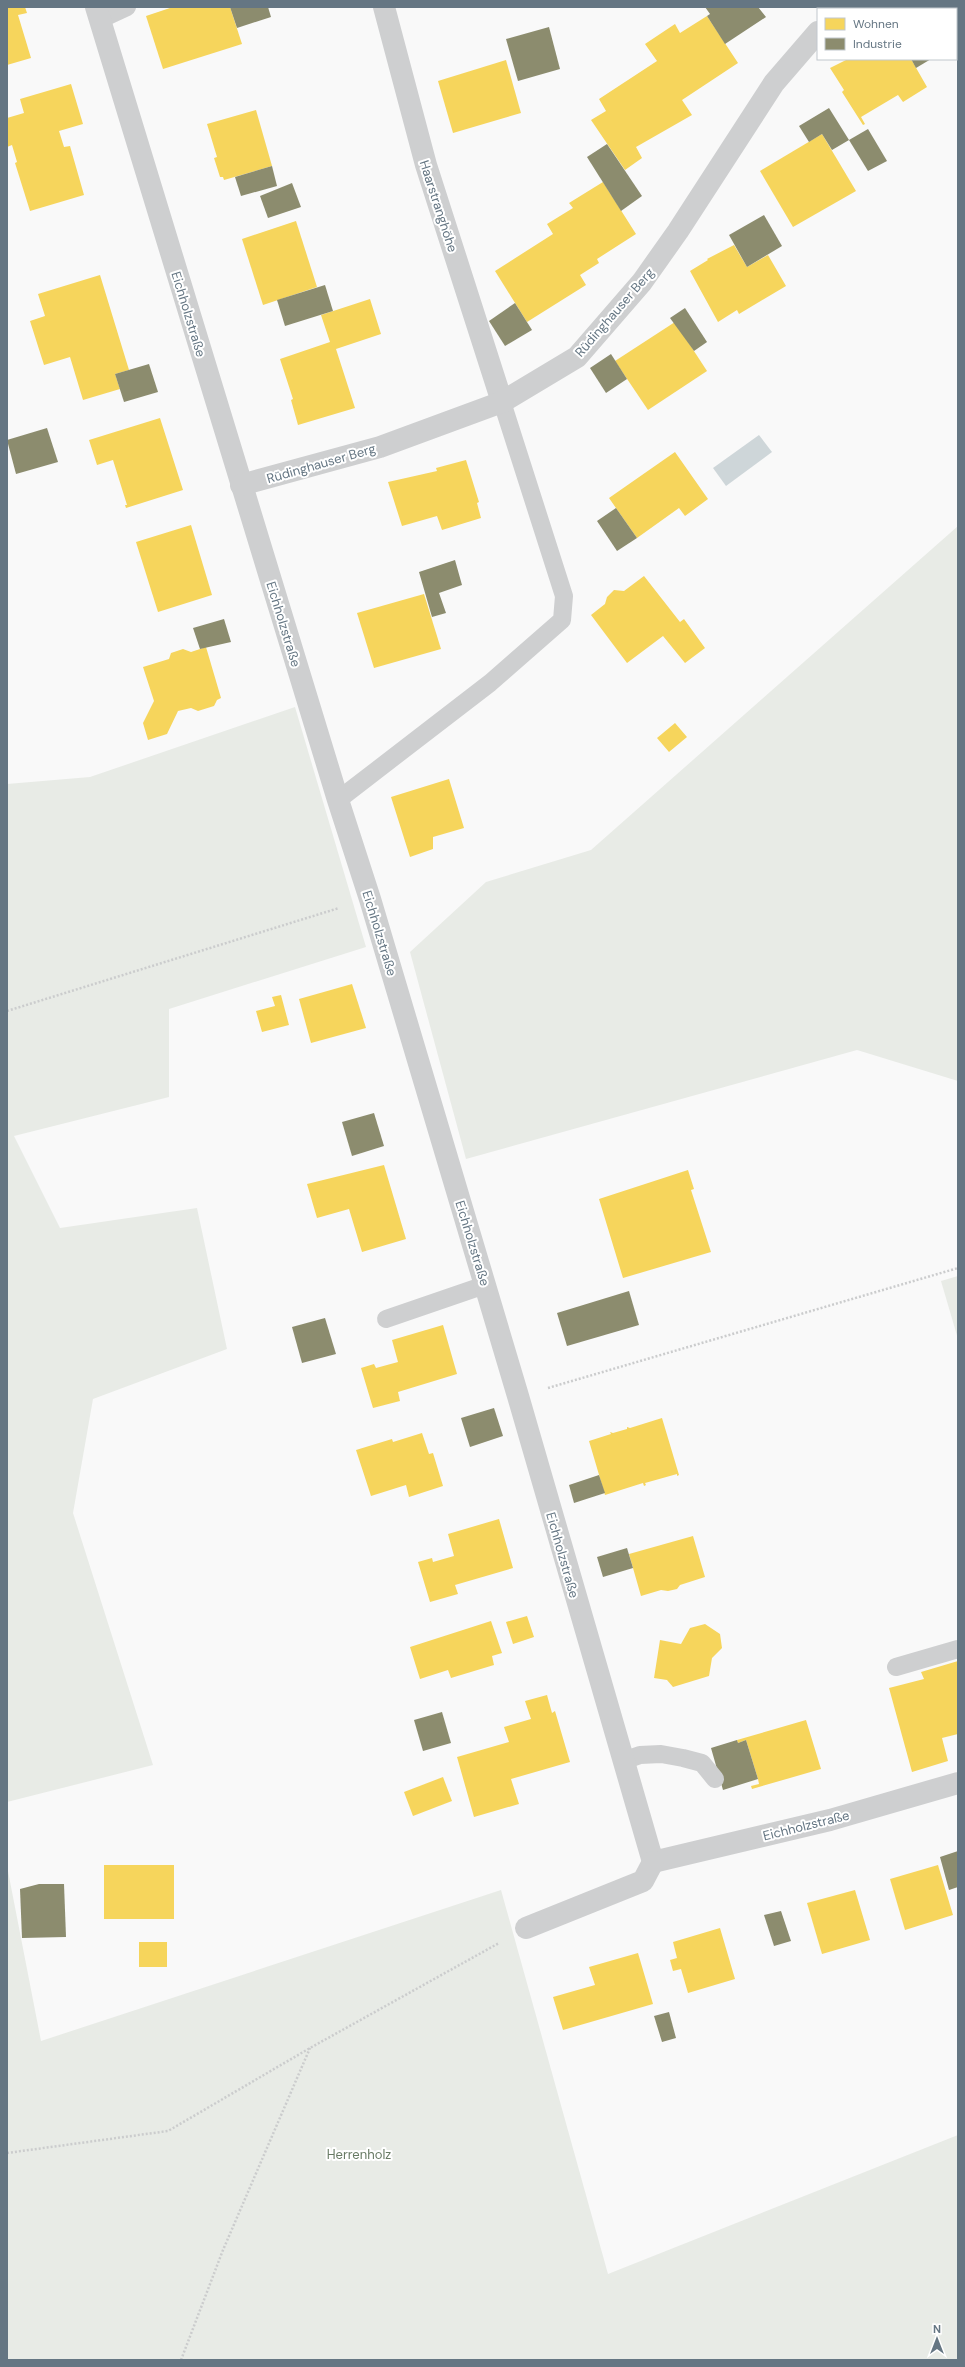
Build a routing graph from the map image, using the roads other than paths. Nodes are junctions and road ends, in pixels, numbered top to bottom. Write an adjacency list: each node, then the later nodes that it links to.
1 (127, 7): 3 (lane)
2 (384, 7): 5 (street, Haarstranghöhe)
3 (98, 14): 6 (street, Eichholzstraße)
4 (817, 33): 5 (street, Rüdinghauser Berg)
5 (502, 402): 6 (street, Rüdinghauser Berg); 7 (lane)
6 (241, 485): 7 (street, Eichholzstraße)
7 (338, 800): 8 (street, Eichholzstraße)
8 (485, 1285): 9 (lane); 12 (street, Eichholzstraße)
9 (386, 1319)
10 (958, 1650): 11 (lane)
11 (896, 1667)
12 (623, 1761): 13 (lane); 15 (street, Eichholzstraße)
13 (714, 1779)
14 (958, 1783): 15 (street, Eichholzstraße)
15 (653, 1862): 16 (street)
16 (526, 1928)

